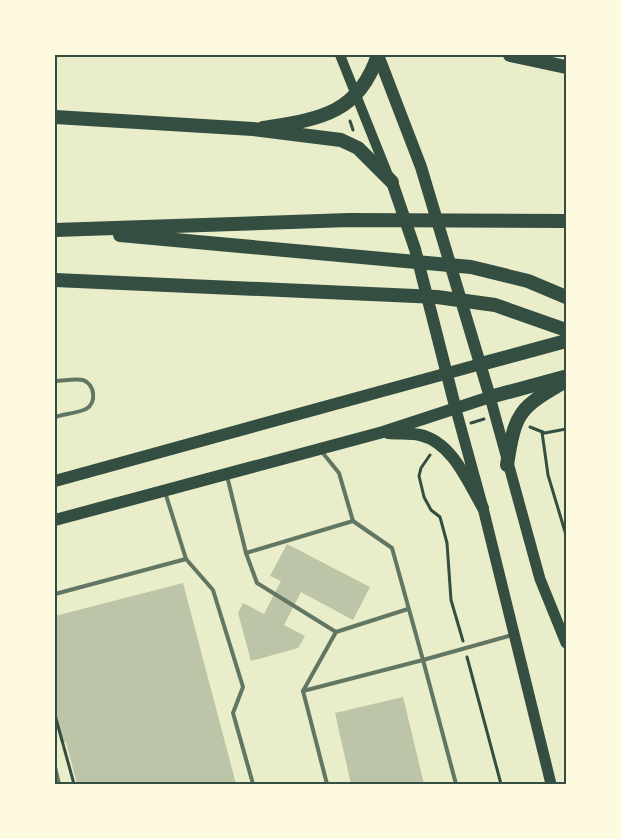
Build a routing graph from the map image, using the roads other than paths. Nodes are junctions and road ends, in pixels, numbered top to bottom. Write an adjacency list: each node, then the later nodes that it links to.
1 (340, 55): 5 (main road)
2 (378, 55): 5 (highway); 15 (highway)
3 (510, 55): 4 (highway)
4 (566, 67)
5 (355, 94): 7 (highway); 8 (main road)
6 (55, 117): 7 (highway)
7 (253, 129): 8 (highway)
8 (392, 182): 16 (highway)
9 (566, 221): 10 (highway)
10 (60, 230): 12 (highway)
11 (55, 280): 13 (highway)
12 (566, 297)
13 (566, 330)
14 (566, 341): 15 (highway)
15 (481, 364): 16 (highway); 20 (highway)
16 (446, 373): 21 (highway); 27 (highway)
17 (566, 377): 20 (highway)
18 (55, 381): 22 (lane)
19 (566, 381): 25 (highway)
20 (490, 397): 21 (highway); 25 (main road)
21 (455, 406): 23 (highway); 29 (main road)
22 (55, 417)
23 (383, 432): 24 (highway); 29 (highway)
24 (320, 449): 26 (highway); 31 (lane)
25 (507, 465): 38 (main road)
26 (226, 474): 28 (highway); 32 (lane)
27 (55, 481)
28 (165, 490): 30 (highway); 33 (lane)
29 (483, 508): 37 (main road)
30 (55, 520)
31 (353, 521): 32 (lane); 35 (lane)
32 (246, 553): 36 (lane)
33 (186, 559): 34 (lane); 43 (lane)
34 (55, 594)
35 (408, 609): 36 (lane); 39 (lane)
36 (336, 632): 40 (lane)
37 (514, 634): 39 (lane); 46 (main road)
38 (566, 643)
39 (423, 660): 40 (lane); 45 (lane)
40 (304, 691): 44 (lane)
41 (55, 767): 42 (lane)
42 (59, 784)
43 (253, 784)
44 (328, 784)
45 (456, 784)
46 (551, 784)

